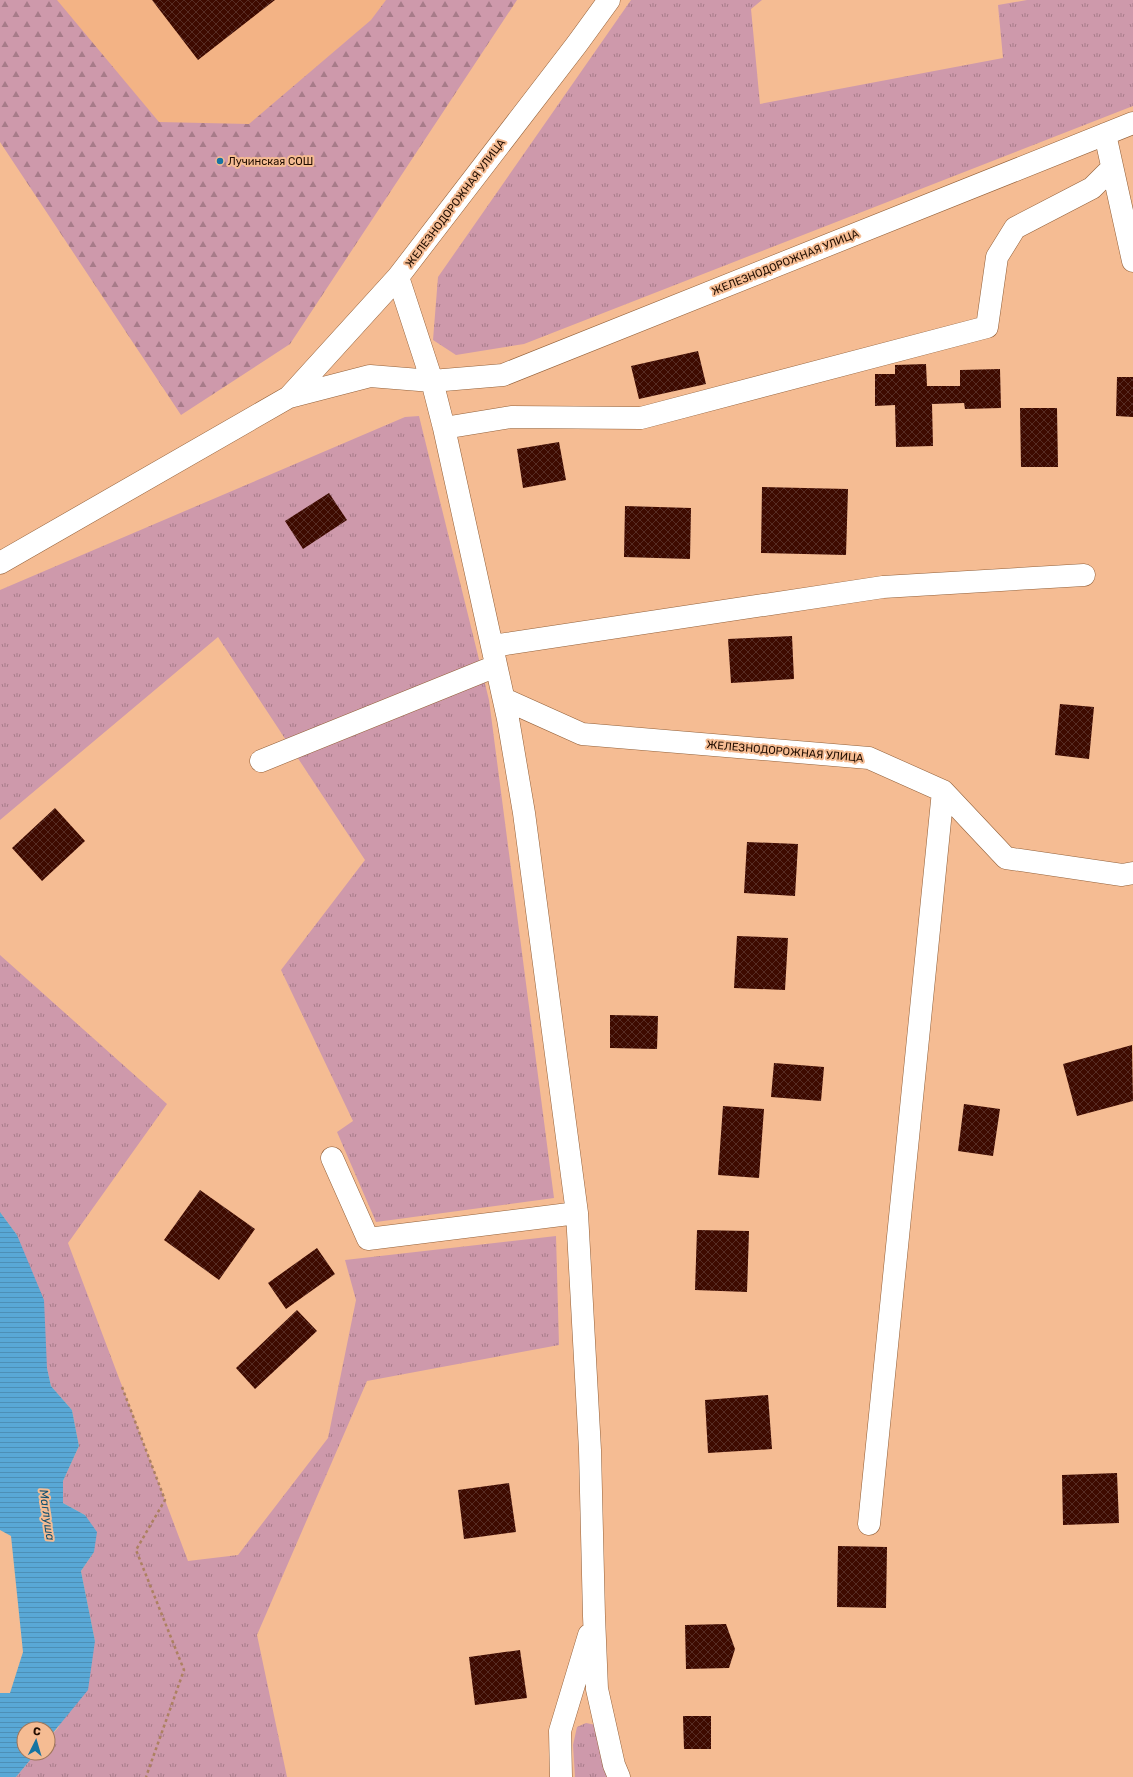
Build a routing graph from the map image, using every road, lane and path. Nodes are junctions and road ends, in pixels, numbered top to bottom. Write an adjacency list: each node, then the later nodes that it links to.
1 (609, 0): 6 (street, ЖЕЛЕЗНОДОРОЖНАЯ УЛИЦА)
2 (1133, 123): 3 (street, ЖЕЛЕЗНОДОРОЖНАЯ УЛИЦА)
3 (1105, 134): 4 (street); 7 (street, ЖЕЛЕЗНОДОРОЖНАЯ УЛИЦА)
4 (1112, 168): 5 (street); 9 (street)
5 (1133, 260)
6 (398, 277): 7 (street); 8 (street, ЖЕЛЕЗНОДОРОЖНАЯ УЛИЦА)
7 (432, 381): 8 (street, ЖЕЛЕЗНОДОРОЖНАЯ УЛИЦА); 9 (street)
8 (289, 397): 10 (street)
9 (444, 428): 12 (street)
10 (0, 563)
11 (1084, 575): 12 (street)
12 (494, 656): 13 (street); 14 (street)
13 (504, 699): 15 (street, ЖЕЛЕЗНОДОРОЖНАЯ УЛИЦА); 18 (street)
14 (261, 761)
15 (943, 791): 16 (street, ЖЕЛЕЗНОДОРОЖНАЯ УЛИЦА); 20 (street)
16 (1133, 872)
17 (332, 1158): 18 (street)
18 (576, 1213): 21 (street)
19 (122, 1387): 22 (path)
20 (869, 1524)
21 (594, 1616): 23 (street); 24 (street)
22 (146, 1777)
23 (561, 1777)
24 (619, 1777)

